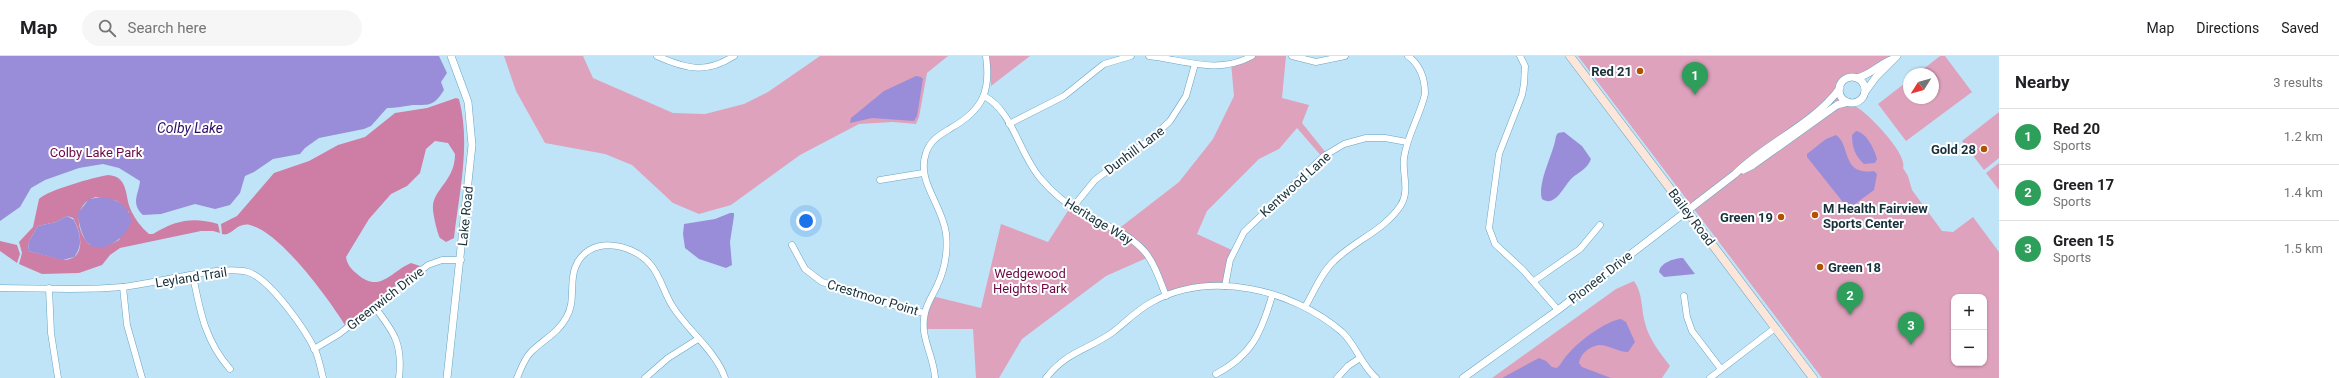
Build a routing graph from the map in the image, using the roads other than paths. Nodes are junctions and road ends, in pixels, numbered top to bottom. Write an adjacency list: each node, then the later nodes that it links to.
1 (452, 56): 29 (street, Lake Road)
2 (657, 56): 3 (street)
3 (734, 56)
4 (1131, 56): 20 (street)
5 (1149, 56): 14 (street)
6 (1252, 56): 14 (street)
7 (1292, 56): 8 (street)
8 (1345, 56)
9 (1408, 56): 21 (street)
10 (1520, 56): 31 (street)
11 (1570, 56): 26 (main road, Bailey Road)
12 (1895, 57): 15 (street); 17 (street)
13 (987, 58): 18 (street)
14 (1195, 64): 25 (street, Dunhill Lane)
15 (1857, 78): 16 (street); 17 (street)
16 (1840, 88): 19 (street); 23 (street, Pioneer Drive)
17 (1865, 92): 19 (street)
18 (984, 96): 20 (street, Heritage Way); 22 (street)
19 (1848, 102): 23 (street, Pioneer Drive)
20 (1009, 124): 25 (street, Heritage Way)
21 (1407, 142): 32 (street, Kentwood Lane); 40 (street)
22 (923, 173): 24 (street); 42 (street)
23 (1735, 174): 26 (street, Pioneer Drive)
24 (880, 180)
25 (1073, 208): 36 (street, Heritage Way)
26 (1687, 211): 41 (street, Pioneer Drive); 43 (main road, Bailey Road)
27 (1600, 225): 31 (street)
28 (792, 245): 42 (street, Crestmoor Point)
29 (461, 260): 39 (street, Greenwich Drive); 54 (street, Lake Road)
30 (194, 276): 33 (street, Leyland Trail); 45 (street, Leyland Trail); 47 (street)
31 (1534, 281): 41 (street)
32 (1225, 286): 36 (street); 37 (street)
33 (123, 287): 35 (street, Leyland Trail); 51 (street)
34 (0, 288): 35 (street, Leyland Trail)
35 (49, 288): 50 (street)
36 (1166, 296): 59 (street)
37 (1272, 296): 40 (street); 49 (street)
38 (1684, 296): 48 (street)
39 (374, 306): 45 (street, Greenwich Drive); 53 (street)
40 (1305, 307): 46 (street)
41 (1558, 310): 62 (street, Pioneer Drive)
42 (924, 314): 58 (street)
43 (1775, 328): 48 (street); 64 (main road, Bailey Road)
44 (698, 339): 55 (street); 56 (street); 57 (street)
45 (314, 349): 52 (street, Leyland Trail)
46 (1360, 358): 60 (street); 61 (street)
47 (230, 369)
48 (1721, 369): 63 (street)
49 (1216, 374)
50 (58, 378)
51 (142, 378)
52 (322, 378)
53 (399, 378)
54 (447, 378)
55 (517, 378)
56 (645, 378)
57 (724, 378)
58 (935, 378)
59 (1046, 378)
60 (1337, 378)
61 (1376, 378)
62 (1463, 378)
63 (1710, 378)
64 (1813, 378)

